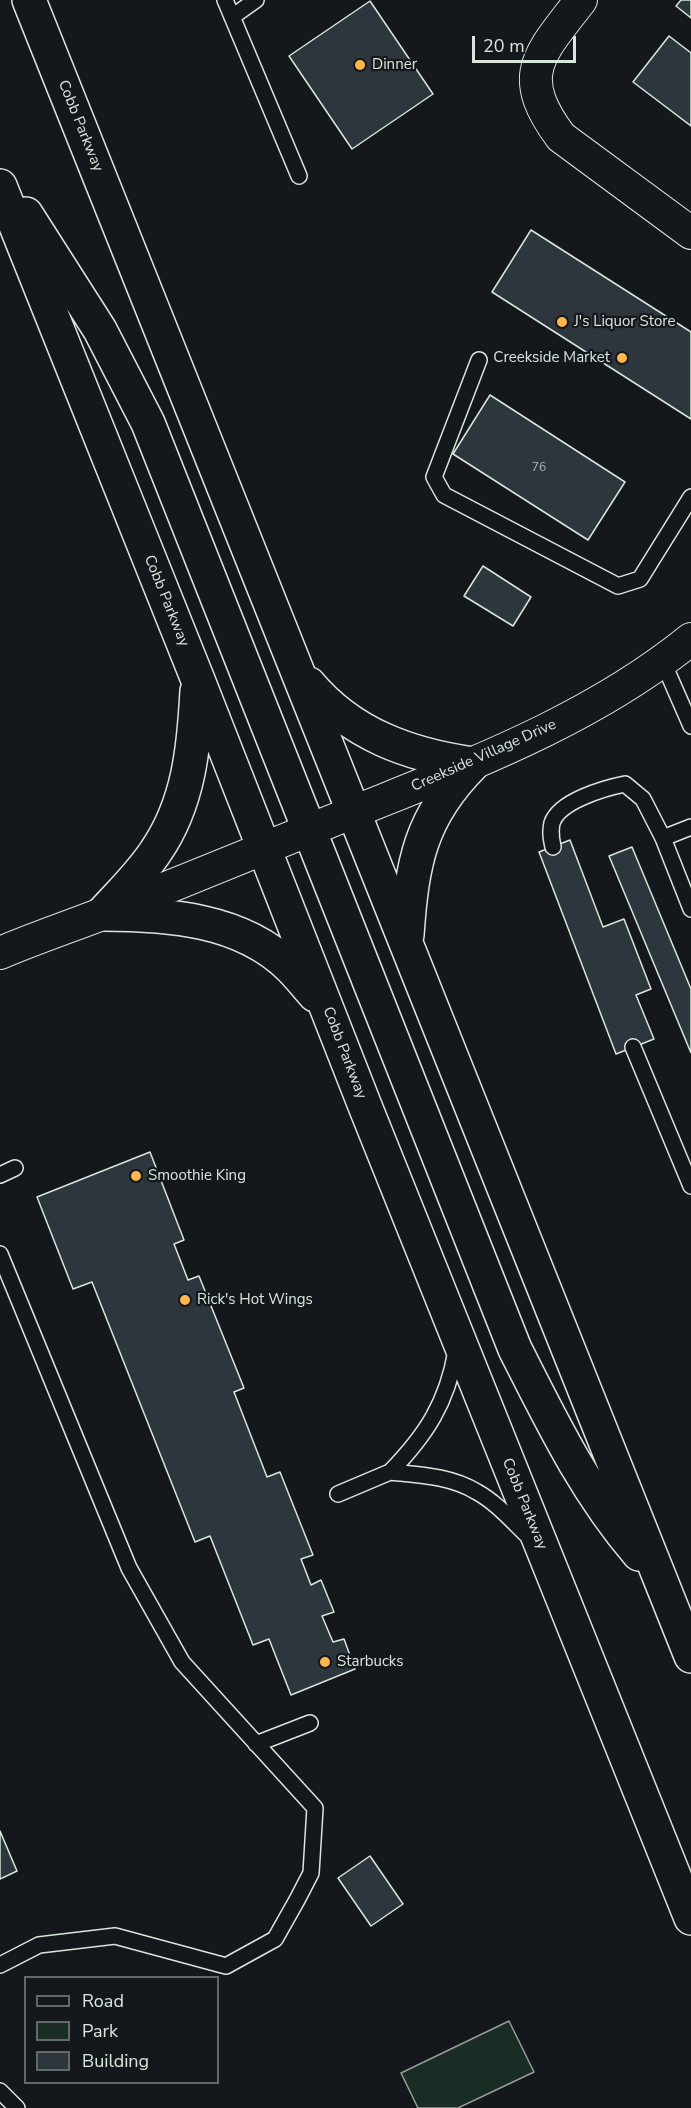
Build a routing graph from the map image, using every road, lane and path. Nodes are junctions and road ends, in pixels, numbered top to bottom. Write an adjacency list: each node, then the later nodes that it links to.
1 (29, 0): 14 (main road, Cobb Parkway)
2 (225, 0): 5 (lane)
3 (256, 0): 5 (lane)
4 (581, 0): 9 (street)
5 (232, 17): 6 (lane)
6 (299, 176)
7 (0, 177): 20 (main road)
8 (0, 186): 15 (main road, Cobb Parkway)
9 (691, 233)
10 (479, 360): 11 (lane)
11 (691, 497)
12 (691, 639): 13 (street, Creekside Village Drive)
13 (663, 662): 16 (lane); 17 (street, Creekside Village Drive)
14 (298, 671): 17 (main road); 18 (main road, Cobb Parkway)
15 (198, 681): 23 (main road, Cobb Parkway); 25 (main road)
16 (691, 726)
17 (473, 764): 18 (street, Creekside Village Drive); 26 (main road)
18 (354, 812): 20 (street, Creekside Village Drive); 26 (main road, Cobb Parkway)
19 (691, 827): 21 (lane)
20 (309, 830): 23 (street, Creekside Village Drive); 38 (main road)
21 (663, 838): 22 (lane); 24 (lane)
22 (553, 847)
23 (264, 848): 25 (street, Creekside Village Drive); 28 (main road, Cobb Parkway)
24 (691, 909)
25 (102, 914): 27 (street, Creekside Village Drive); 28 (main road)
26 (407, 943): 38 (main road, Cobb Parkway)
27 (0, 953)
28 (326, 1008): 34 (main road, Cobb Parkway)
29 (633, 1047): 32 (lane)
30 (15, 1168): 31 (lane)
31 (0, 1174)
32 (691, 1186)
33 (0, 1254): 42 (lane)
34 (458, 1340): 35 (lane); 37 (main road, Cobb Parkway)
35 (390, 1472): 36 (lane); 37 (lane)
36 (338, 1494)
37 (543, 1551): 43 (main road, Cobb Parkway)
38 (664, 1590): 39 (lane); 40 (main road, Cobb Parkway)
39 (691, 1630)
40 (691, 1656)
41 (310, 1723): 42 (lane)
42 (256, 1744): 44 (lane)
43 (691, 1918)
44 (0, 1965)
45 (0, 2091): 46 (lane)
46 (17, 2108)

